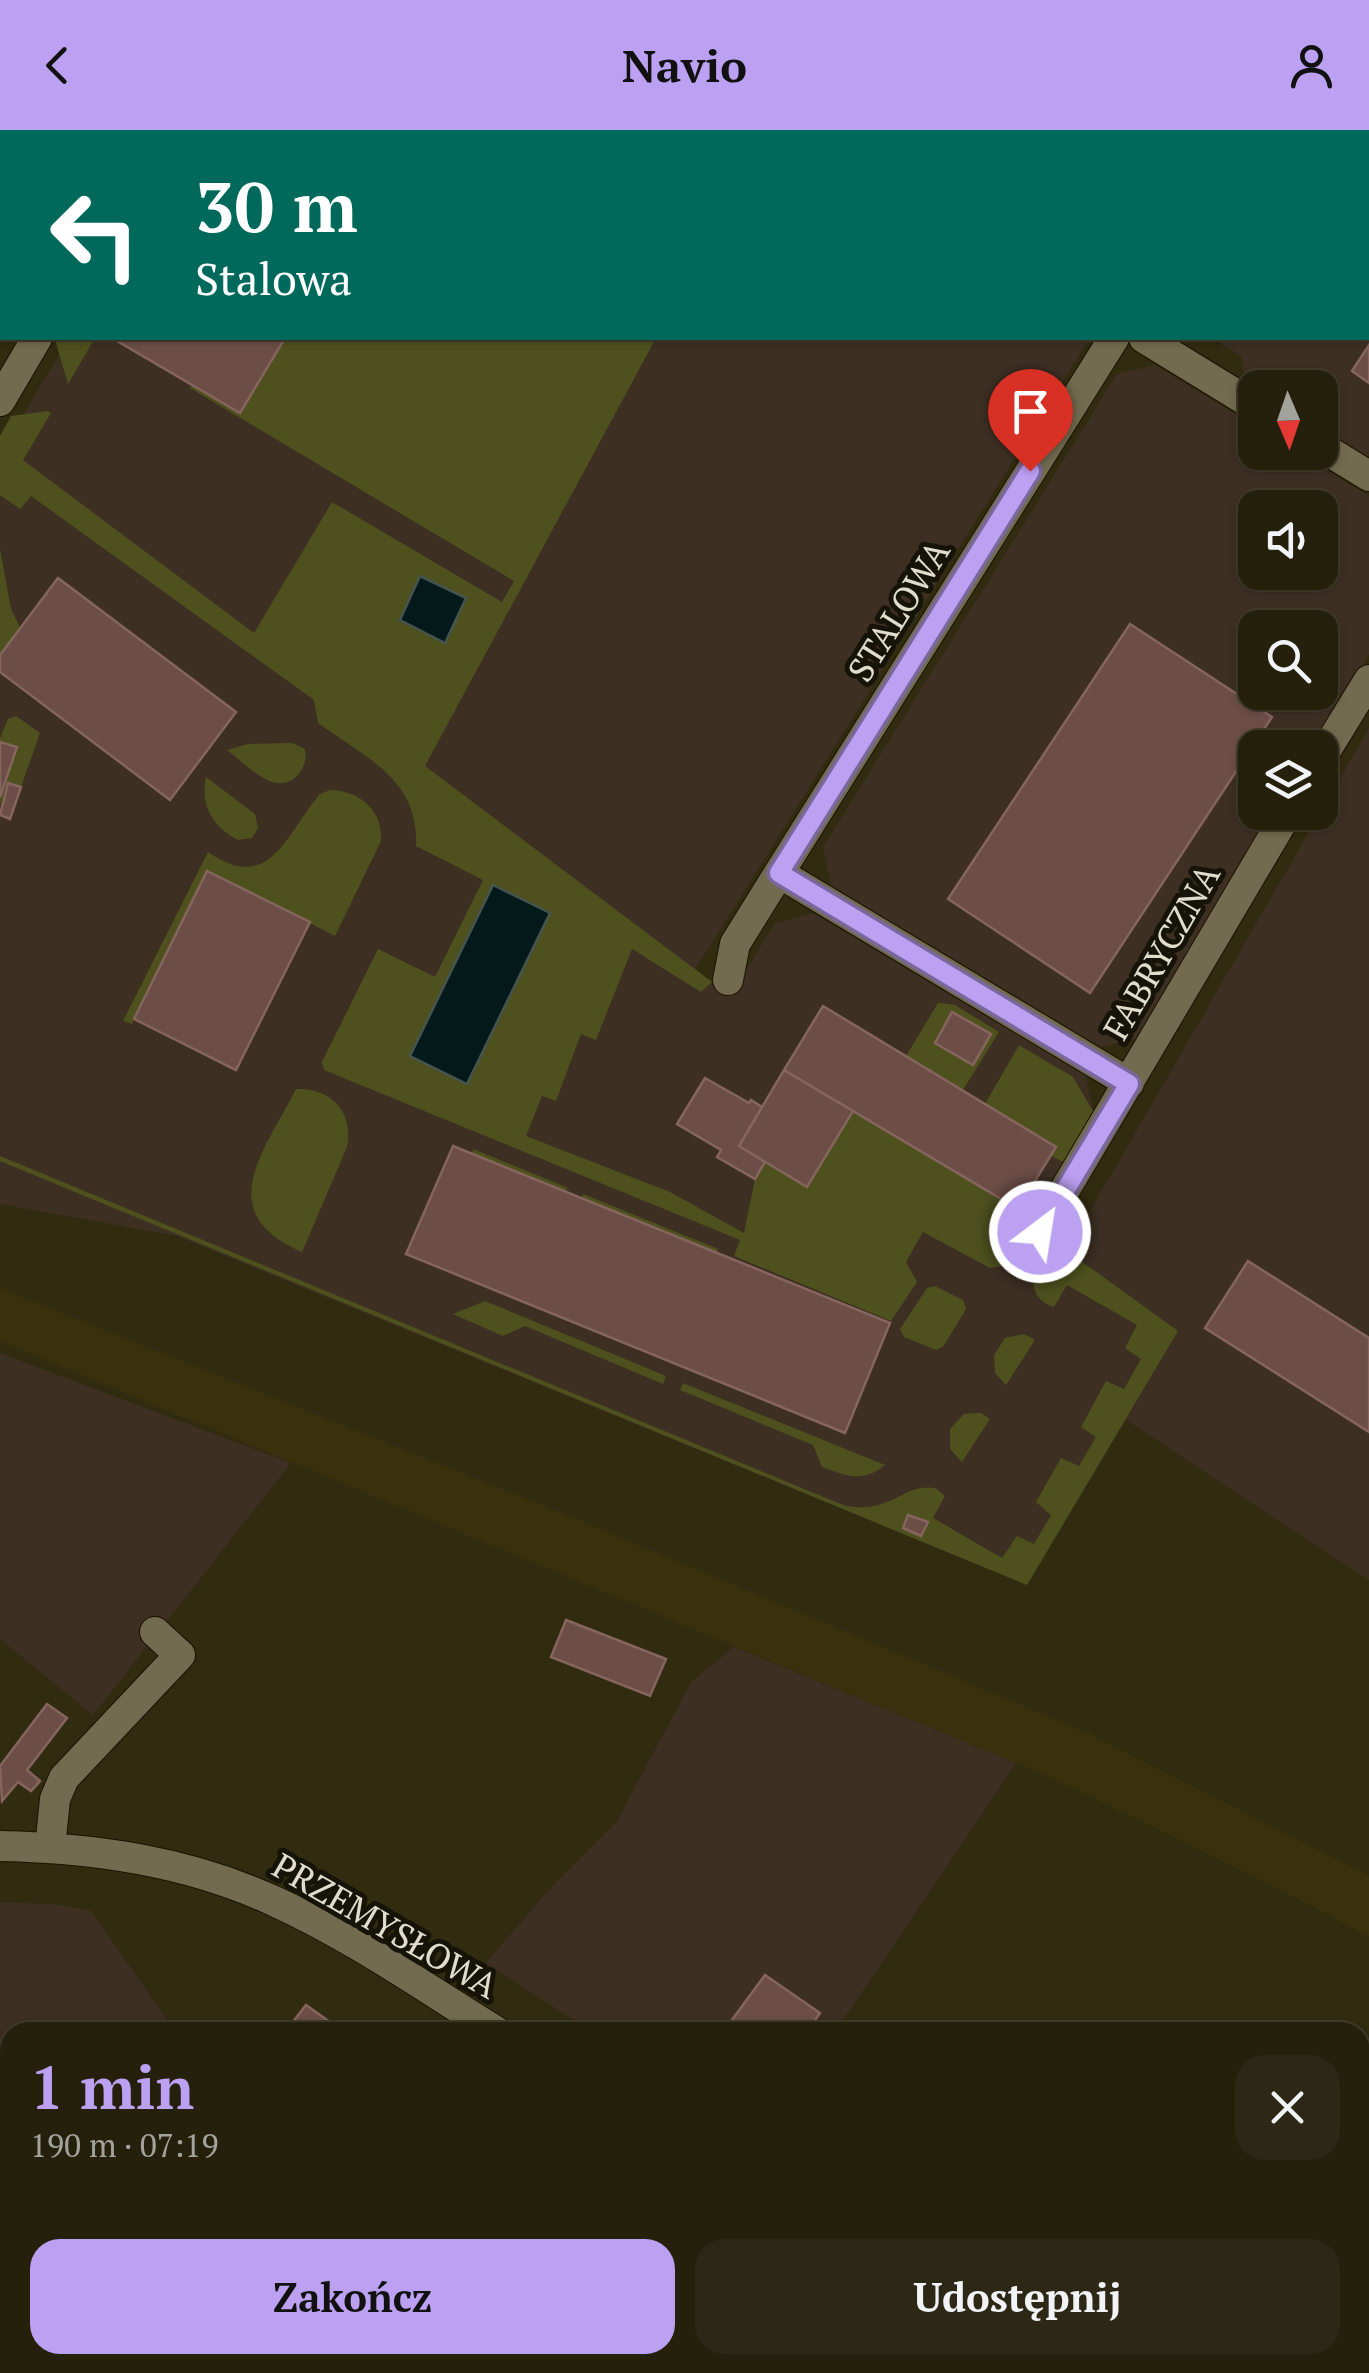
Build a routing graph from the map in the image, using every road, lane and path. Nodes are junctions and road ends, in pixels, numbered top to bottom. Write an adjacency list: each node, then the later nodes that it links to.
1 (37, 340): 5 (street)
2 (1113, 340): 11 (street, STALOWA)
3 (1147, 340): 4 (street)
4 (1238, 396)
5 (0, 400)
6 (1338, 457): 7 (street)
7 (1369, 476)
8 (1369, 680): 9 (street)
9 (1338, 731)
10 (1277, 830): 13 (street, FABRYCZNA)
11 (779, 873): 12 (street, STALOWA); 13 (street)
12 (728, 980)
13 (1129, 1084): 14 (street, FABRYCZNA)
14 (1040, 1232)
15 (155, 1632): 17 (street)
16 (0, 1846): 17 (street, PRZEMYSŁOWA)
17 (50, 1848): 18 (street, PRZEMYSŁOWA)
18 (481, 2022)

